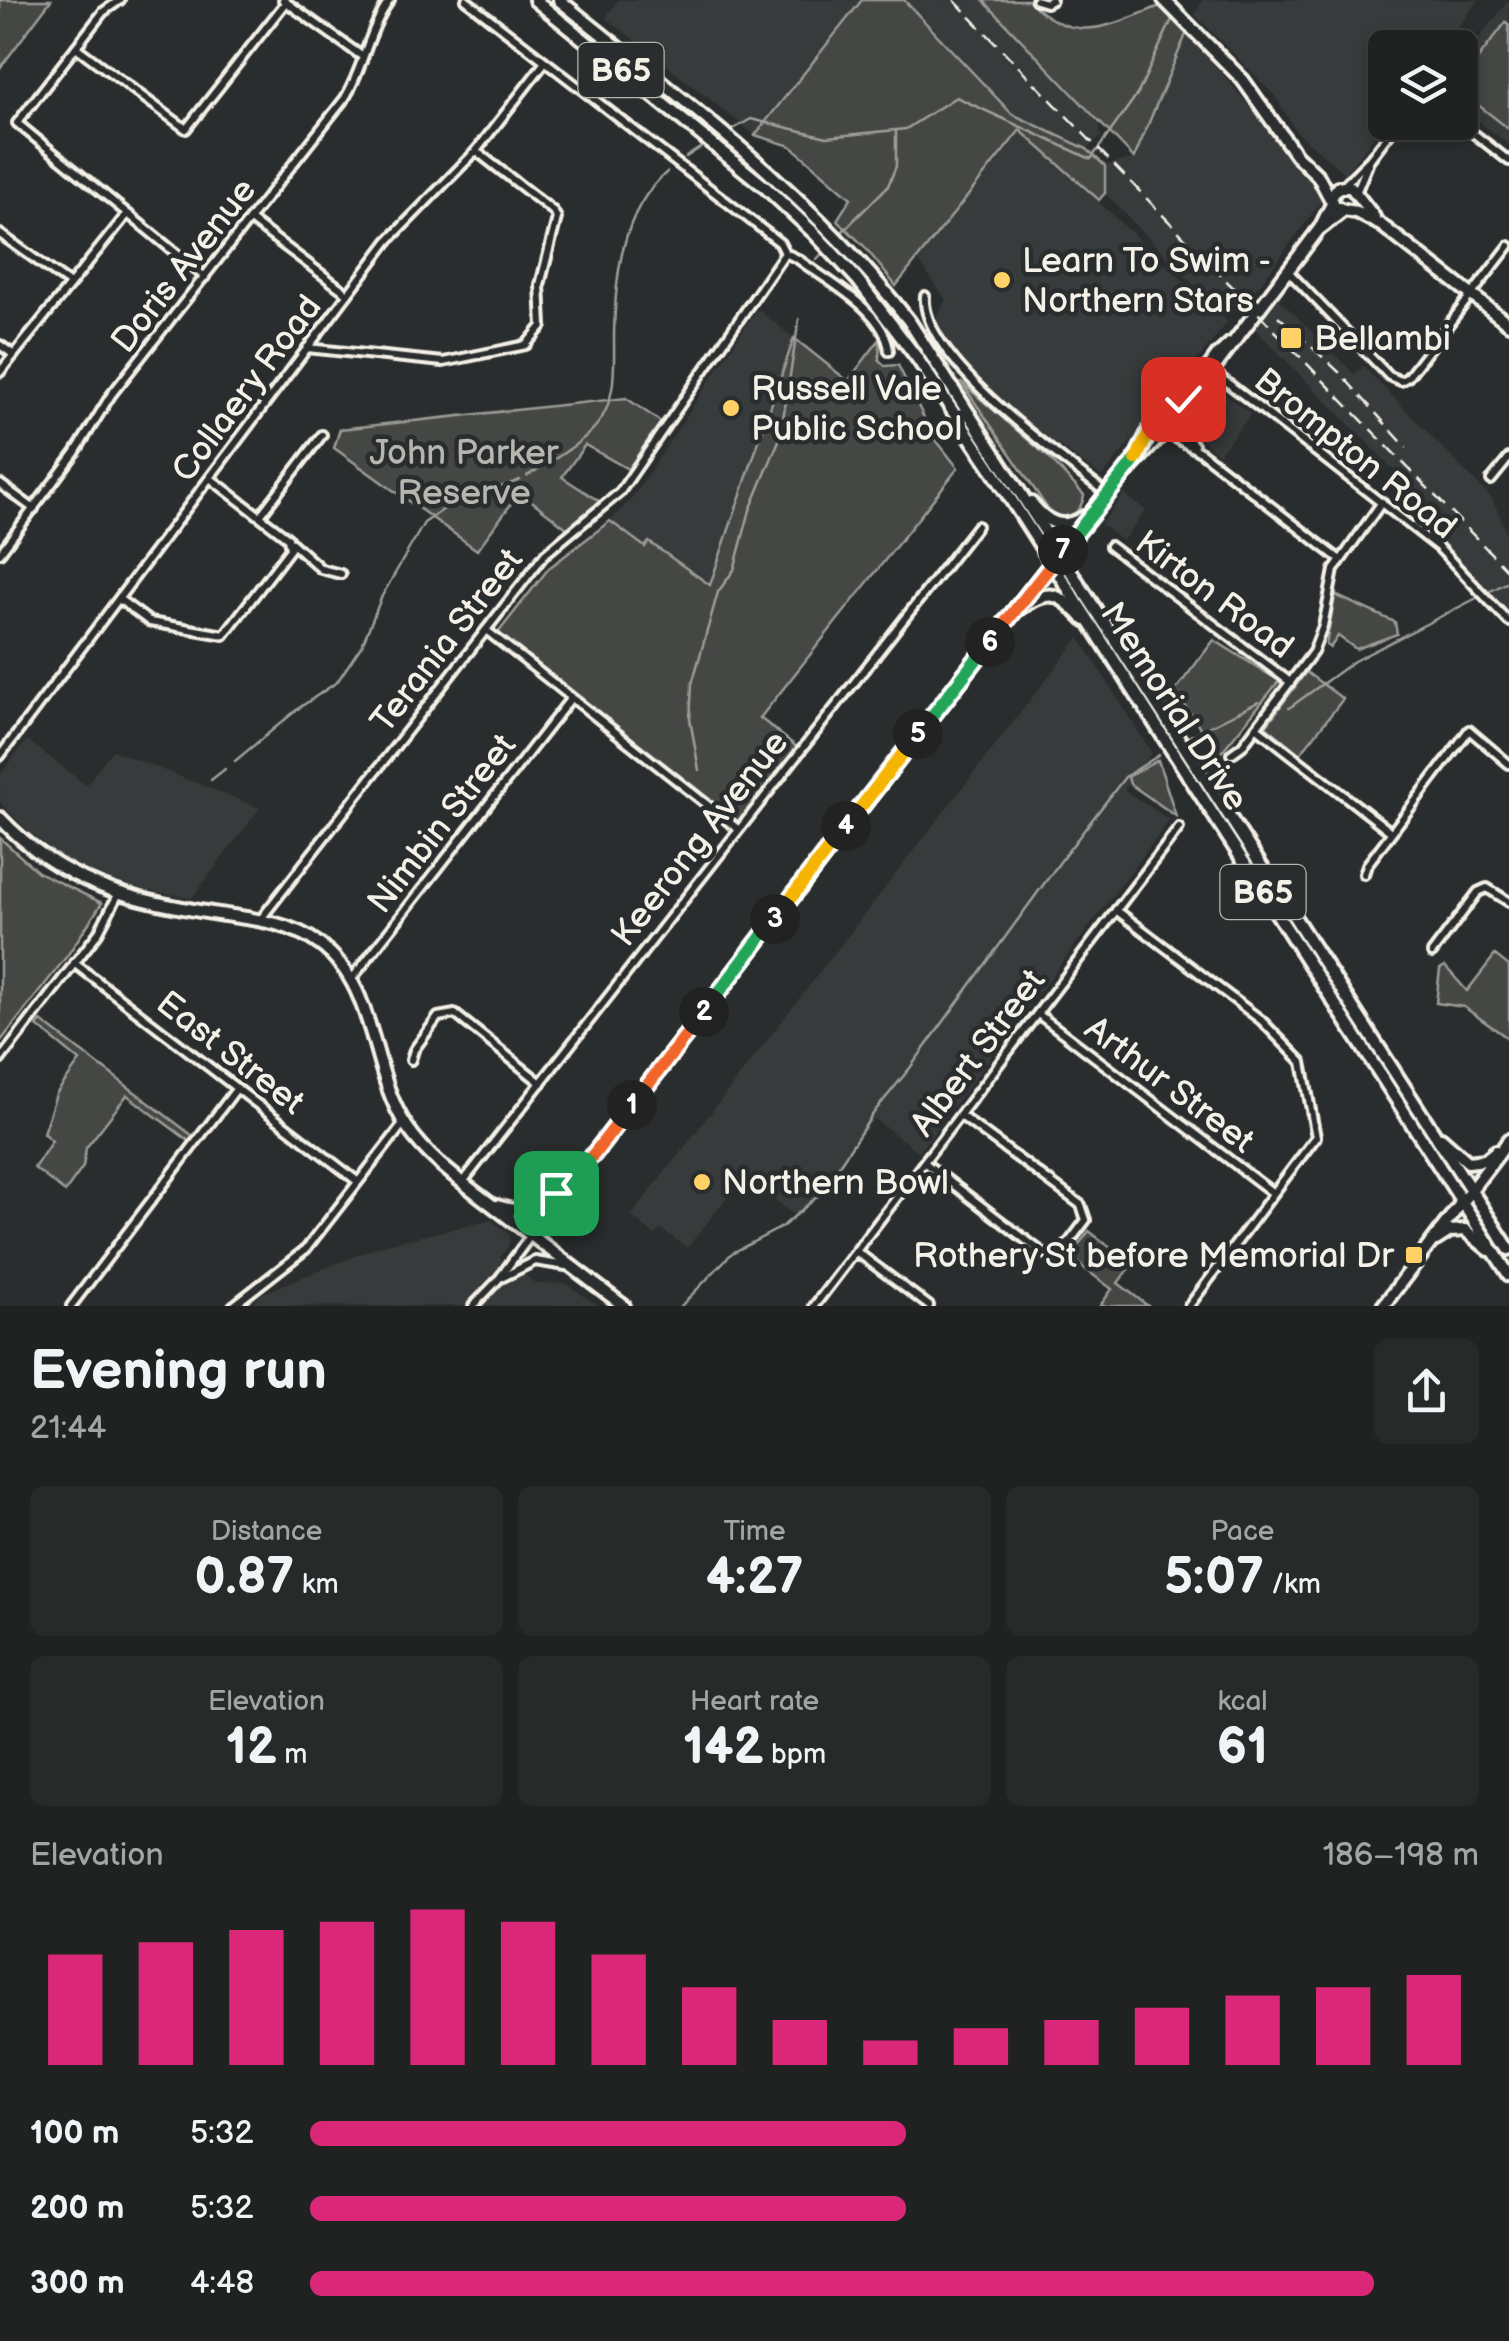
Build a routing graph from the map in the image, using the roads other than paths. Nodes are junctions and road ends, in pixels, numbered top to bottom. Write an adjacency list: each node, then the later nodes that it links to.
1 (120, 0): 10 (street)
2 (390, 0): 11 (street, Doris Avenue)
3 (466, 0): 12 (street)
4 (535, 0): 67 (main road, Memorial Drive / B65)
5 (558, 0): 55 (main road, Memorial Drive / B65)
6 (1036, 0): 7 (street)
7 (1052, 0)
8 (1164, 0): 18 (main road)
9 (284, 1): 10 (street); 11 (street)
10 (76, 46): 23 (street)
11 (364, 58): 24 (street, Doris Avenue)
12 (545, 62): 15 (street, Collaery Road); 29 (street)
13 (1478, 137): 17 (street)
14 (1384, 140): 16 (street)
15 (476, 151): 33 (street, Collaery Road); 39 (street)
16 (1370, 159): 19 (street); 20 (street)
17 (1509, 161)
18 (1318, 176): 19 (main road); 21 (main road)
19 (1343, 185): 20 (main road); 21 (main road)
20 (1356, 194): 22 (main road); 25 (main road)
21 (1332, 199): 22 (main road); 26 (main road)
22 (1347, 210): 25 (main road); 26 (main road)
23 (126, 214): 31 (street); 32 (street)
24 (250, 220): 31 (street, Doris Avenue); 33 (street)
25 (1381, 226): 34 (main road)
26 (1320, 228): 30 (main road)
27 (0, 234): 32 (street)
28 (1509, 246): 34 (street)
29 (784, 253): 40 (street); 73 (street, Terania Street)
30 (1287, 270): 34 (street); 37 (main road)
31 (205, 278): 59 (street, Doris Avenue)
32 (70, 284): 41 (street)
33 (348, 294): 39 (street, Collaery Road)
34 (1471, 295): 36 (main road)
35 (925, 296): 56 (street)
36 (1509, 324)
37 (1238, 334): 42 (main road); 45 (street)
38 (0, 344): 41 (street)
39 (307, 348): 52 (street, Collaery Road)
40 (889, 351)
41 (14, 355): 43 (street)
42 (1210, 370): 44 (main road); 57 (street, Brompton Road)
43 (0, 372)
44 (1202, 380): 45 (main road); 48 (main road)
45 (1183, 399): 46 (main road)
46 (1164, 412): 47 (main road); 48 (main road)
47 (1155, 422): 48 (main road); 51 (main road)
48 (1169, 427): 51 (main road); 66 (street)
49 (322, 435): 60 (street)
50 (1509, 458): 53 (street)
51 (1133, 464): 56 (main road)
52 (210, 478): 60 (street); 69 (street, Collaery Road)
53 (1491, 480)
54 (0, 484): 59 (street)
55 (1017, 488): 58 (main road); 65 (main road, Memorial Drive / B65)
56 (1107, 494): 58 (main road)
57 (1382, 502): 66 (street); 71 (street, Brompton Road)
58 (1096, 508): 65 (main road)
59 (34, 509): 64 (street, Doris Avenue)
60 (260, 516): 62 (street)
61 (977, 526): 82 (street, Keerong Avenue)
62 (292, 542): 68 (street); 69 (street)
63 (1110, 546): 74 (street, Kirton Road)
64 (0, 554)
65 (1059, 554): 67 (main road); 99 (main road, Memorial Drive / B65)
66 (1339, 560): 74 (street)
67 (1051, 565): 70 (main road); 72 (main road, Memorial Drive / B65)
68 (341, 574)
69 (119, 599): 78 (street, Collaery Road)
70 (1012, 614): 72 (main road); 101 (main road)
71 (1509, 622)
72 (1090, 624): 107 (main road, Memorial Drive / B65)
73 (486, 630): 75 (street); 88 (street, Terania Street)
74 (1290, 682): 76 (street)
75 (571, 698): 82 (street); 91 (street, Nimbin Street)
76 (1256, 727): 77 (street); 83 (street)
77 (1230, 754)
78 (0, 756)
79 (1509, 764): 83 (street)
80 (0, 818): 85 (main road)
81 (1178, 828): 87 (street, Albert Street)
82 (738, 829): 95 (street, Keerong Avenue)
83 (1391, 832): 84 (street)
84 (1364, 874)
85 (118, 894): 88 (main road); 90 (street)
86 (1509, 902): 89 (street)
87 (1116, 910): 92 (street, Albert Street); 106 (street)
88 (260, 920): 91 (main road)
89 (1432, 954)
90 (74, 964): 93 (street); 96 (street, East Street)
91 (351, 980): 98 (main road)
92 (1038, 1014): 97 (street, Albert Street); 106 (street, Arthur Street)
93 (0, 1060)
94 (412, 1060): 95 (street)
95 (541, 1083): 104 (street, Keerong Avenue)
96 (237, 1088): 103 (street, East Street); 116 (street)
97 (960, 1116): 102 (street, Albert Street); 102 (street)
98 (404, 1123): 103 (street); 104 (main road)
99 (1437, 1134): 100 (main road); 105 (main road, Memorial Drive / B65)
100 (1509, 1140): 105 (main road)
101 (594, 1154): 108 (main road); 109 (main road)
102 (925, 1163): 112 (street, Albert Street)
103 (357, 1181): 117 (street)
104 (463, 1182): 108 (main road)
105 (1471, 1191): 107 (main road); 111 (main road, Memorial Drive / B65)
106 (1273, 1193): 122 (street)
107 (1462, 1202): 110 (main road); 114 (main road, Memorial Drive / B65)
108 (492, 1204): 109 (main road)
109 (532, 1236): 113 (main road); 115 (street)
110 (1430, 1244): 114 (main road); 123 (main road)
111 (1509, 1249)
112 (858, 1252): 120 (street, Albert Street); 121 (street)
113 (576, 1269): 115 (street); 119 (main road)
114 (1506, 1270)
115 (498, 1280): 118 (street)
116 (71, 1306)
117 (233, 1306)
118 (473, 1306)
119 (624, 1306)
120 (814, 1306)
121 (929, 1306)
122 (1189, 1306)
123 (1384, 1306)

